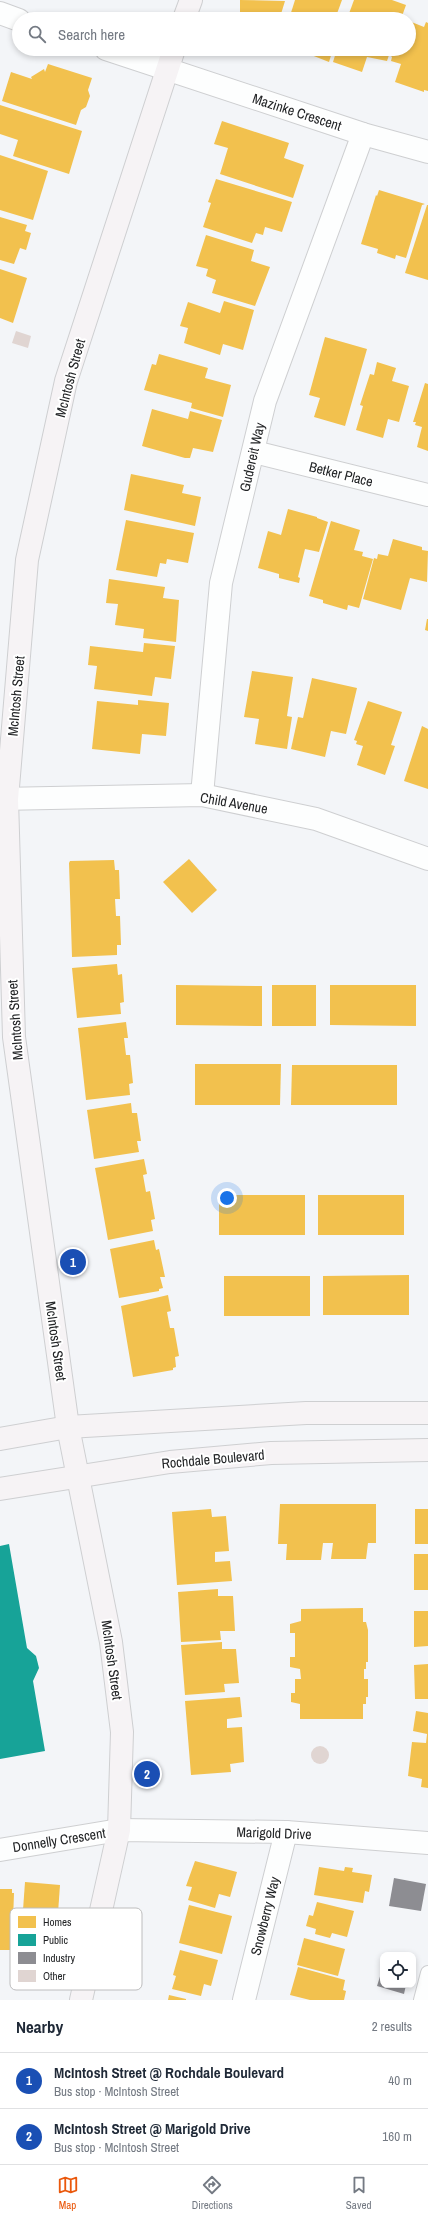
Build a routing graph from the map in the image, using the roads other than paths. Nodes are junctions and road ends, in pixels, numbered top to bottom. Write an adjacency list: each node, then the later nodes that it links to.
1 (191, 0): 2 (street)
2 (187, 12)
3 (0, 13): 4 (street)
4 (12, 17)
5 (126, 56): 7 (street, Mazinke Crescent)
6 (172, 56): 7 (street, McIntosh Street)
7 (167, 70): 8 (street, Mazinke Crescent); 13 (street, McIntosh Street)
8 (363, 134): 9 (street, Mazinke Crescent); 10 (street, Gudereit Way)
9 (428, 152)
10 (254, 452): 11 (street, Betker Place); 12 (street, Gudereit Way)
11 (428, 495)
12 (202, 795): 13 (street, Child Avenue); 14 (street, Child Avenue)
13 (4, 799): 16 (street, McIntosh Street)
14 (428, 859)
15 (428, 1413): 16 (street)
16 (68, 1427): 17 (street); 19 (street, McIntosh Street)
17 (0, 1439)
18 (428, 1450): 19 (street, Rochdale Boulevard)
19 (78, 1476): 20 (street, Rochdale Boulevard); 21 (street, McIntosh Street)
20 (0, 1489)
21 (119, 1830): 22 (street, Marigold Drive); 24 (street, Donnelly Crescent); 25 (street, McIntosh Street)
22 (286, 1832): 23 (street, Marigold Drive); 29 (street, Snowberry Way)
23 (428, 1843)
24 (0, 1850)
25 (102, 1908)
26 (428, 1973): 30 (lane)
27 (83, 1990): 28 (street, McIntosh Street)
28 (81, 2000)
29 (244, 2000)
30 (421, 2000)

